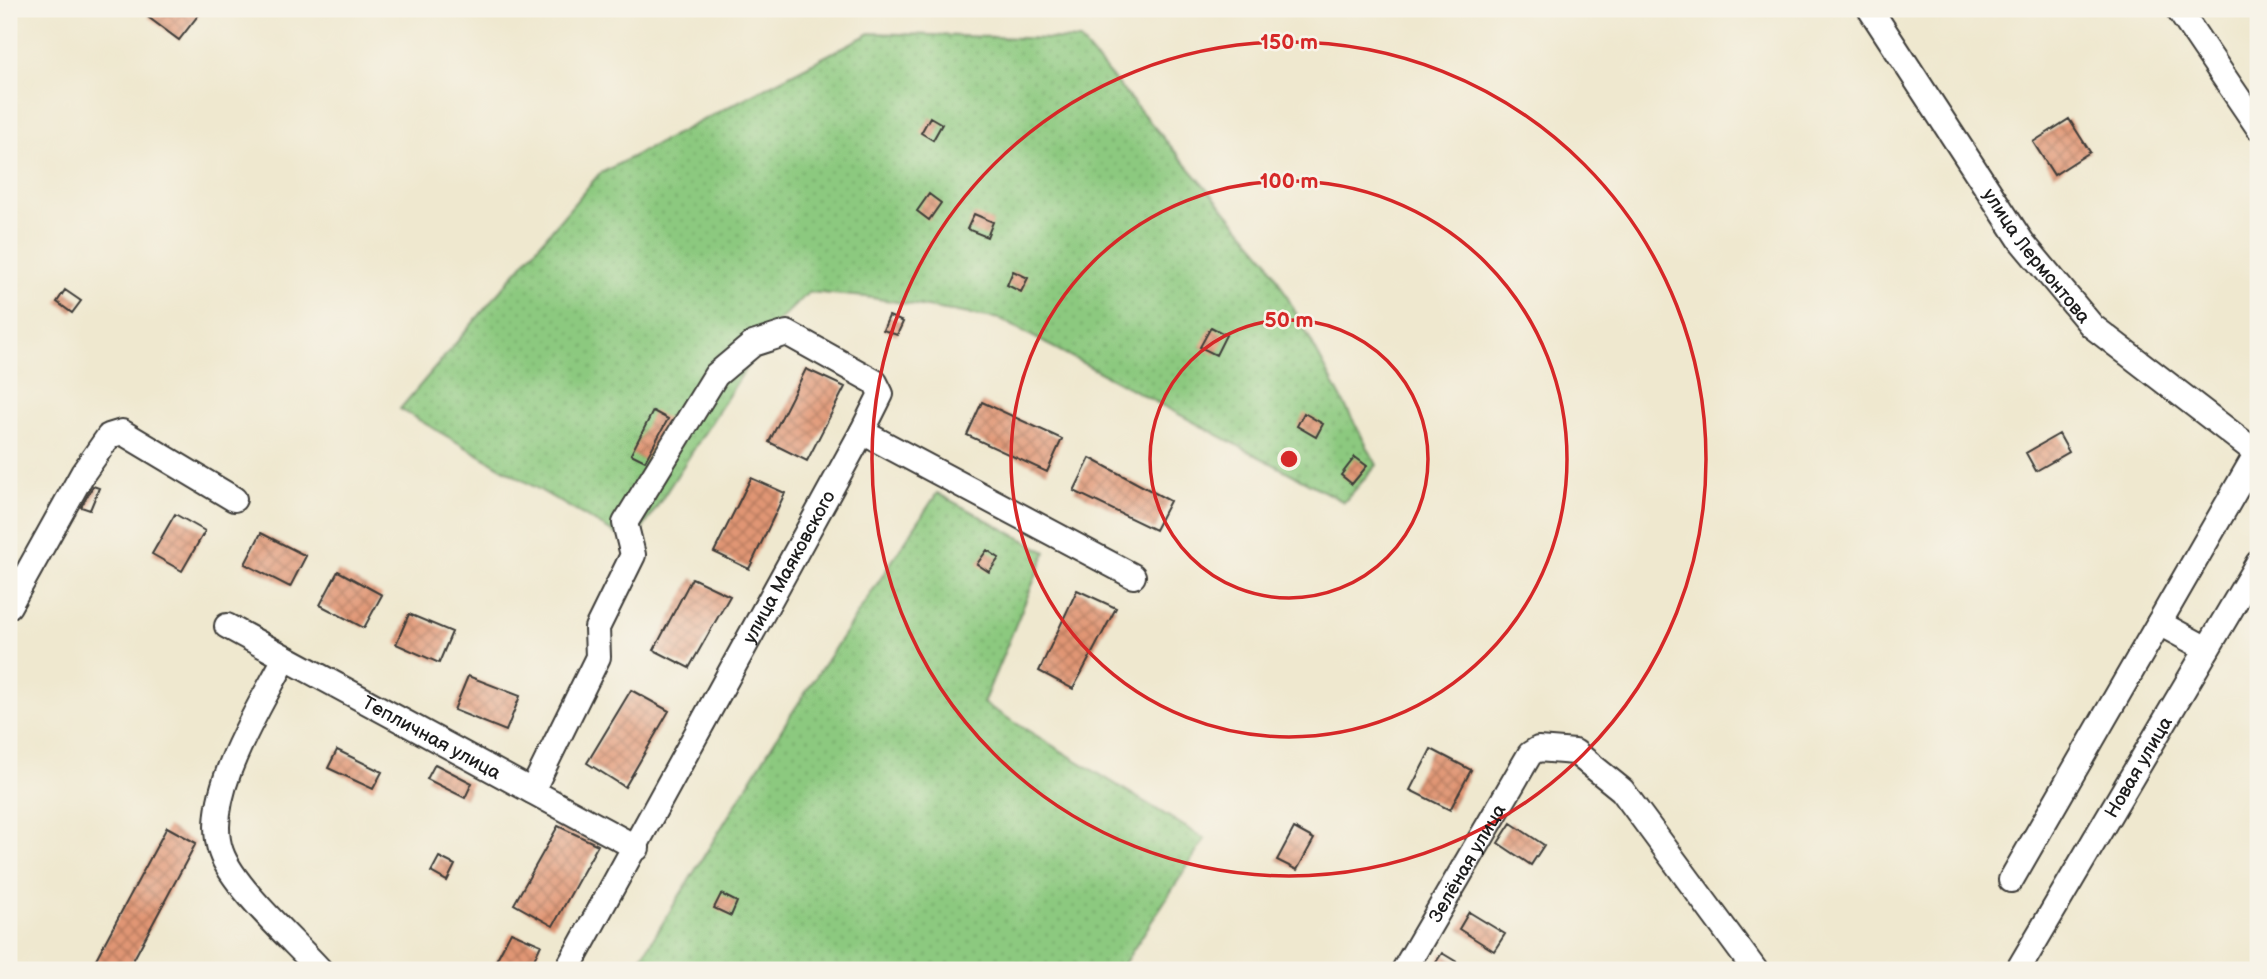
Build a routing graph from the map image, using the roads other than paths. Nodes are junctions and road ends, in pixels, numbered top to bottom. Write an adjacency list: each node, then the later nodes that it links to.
1 (1870, 9): 5 (street, улица Лермонтова)
2 (2178, 9): 3 (street)
3 (2258, 127)
4 (862, 432): 8 (street); 14 (street, улица Маяковского); 15 (street, улица Маяковского)
5 (2258, 452): 10 (street)
6 (234, 499): 9 (street)
7 (2258, 563): 12 (street, Новая улица)
8 (1133, 576)
9 (9, 606)
10 (2159, 623): 12 (street); 16 (street)
11 (227, 626): 13 (street, Тепличная улица)
12 (2207, 649): 21 (street, Новая улица)
13 (285, 658): 14 (street, Тепличная улица); 17 (street)
14 (532, 791): 15 (street, Тепличная улица)
15 (637, 848): 18 (street, улица Маяковского)
16 (2011, 880)
17 (320, 970)
18 (568, 970)
19 (1404, 970): 20 (street, Зелёная улица)
20 (1755, 970)
21 (2018, 970)

